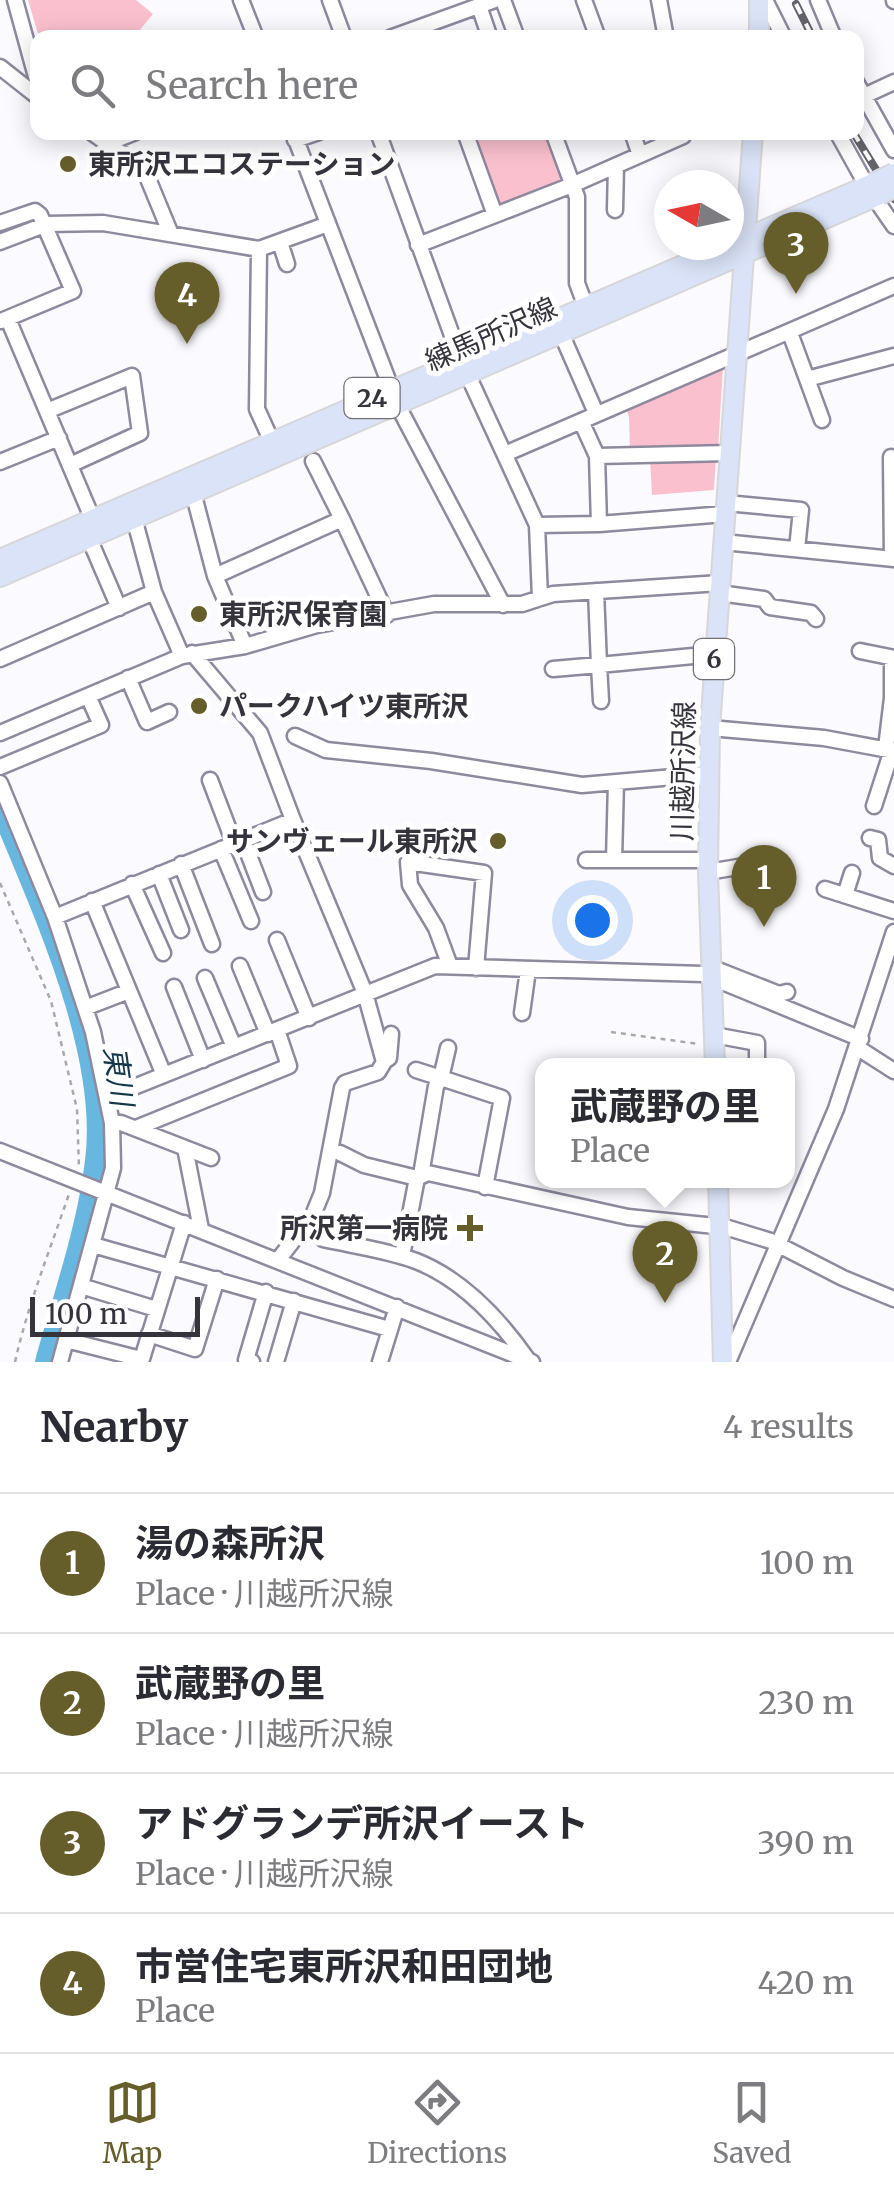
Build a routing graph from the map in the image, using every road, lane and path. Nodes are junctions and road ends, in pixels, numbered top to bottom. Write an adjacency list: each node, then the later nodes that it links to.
1 (15, 0): 20 (street)
2 (242, 0): 11 (street)
3 (330, 0): 12 (street)
4 (494, 0): 10 (street)
5 (504, 0): 15 (street)
6 (584, 0): 16 (street)
7 (659, 0): 17 (street)
8 (762, 0): 18 (main road)
9 (818, 0): 19 (street)
10 (479, 6): 13 (street); 14 (street)
11 (253, 30)
12 (341, 30)
13 (430, 30)
14 (487, 30)
15 (515, 30)
16 (595, 30)
17 (665, 30)
18 (769, 30)
19 (831, 30)
20 (30, 55)
21 (0, 67): 24 (street)
22 (894, 82): 23 (street)
23 (864, 88)
24 (30, 90)
25 (864, 96): 37 (street)
26 (102, 140): 36 (street)
27 (117, 140): 36 (street)
28 (296, 140): 47 (street)
29 (381, 140): 52 (street)
30 (468, 140): 44 (street)
31 (556, 140): 41 (street)
32 (635, 140): 38 (street)
33 (675, 140): 38 (street)
34 (752, 140): 53 (main road, 川越所沢線)
35 (843, 140): 42 (street)
36 (108, 144): 49 (street)
37 (894, 150)
38 (640, 155): 39 (street)
39 (616, 166): 41 (street); 43 (street)
40 (894, 173): 42 (main road, 練馬所沢線 / 24, bridge)
41 (572, 185): 44 (street); 60 (street)
42 (878, 190): 48 (street); 53 (main road, 練馬所沢線 / 24)
43 (615, 210)
44 (495, 214): 52 (street)
45 (0, 223): 46 (street)
46 (47, 224): 49 (street); 50 (street); 61 (street)
47 (328, 224): 51 (street); 68 (street)
48 (894, 226)
49 (170, 232): 54 (street)
50 (0, 242)
51 (280, 242): 54 (street); 58 (street)
52 (418, 245): 66 (street)
53 (744, 246)
54 (259, 249): 74 (street)
55 (708, 260): 60 (main road, 練馬所沢線 / 24)
56 (715, 260): 63 (main road, 練馬所沢線 / 24)
57 (743, 260): 64 (main road, 川越所沢線 / 6)
58 (287, 264)
59 (894, 286): 62 (street)
60 (586, 307): 66 (main road, 練馬所沢線 / 24)
61 (4, 320): 69 (street)
62 (790, 332): 64 (street); 67 (street)
63 (561, 333): 66 (main road, 練馬所沢線 / 24); 70 (street)
64 (736, 356): 70 (street); 75 (main road, 川越所沢線 / 6)
65 (894, 356): 67 (street)
66 (464, 367): 68 (main road, 練馬所沢線 / 24); 76 (street)
67 (807, 378): 71 (street)
68 (395, 398): 74 (main road, 練馬所沢線 / 24); 82 (main road, 練馬所沢線 / 24); 99 (street)
69 (47, 411): 73 (street); 81 (street)
70 (596, 413): 72 (street)
71 (822, 420)
72 (581, 421): 76 (street); 77 (street)
73 (58, 438): 80 (street); 81 (street)
74 (272, 442): 88 (main road, 練馬所沢線 / 24)
75 (730, 453): 77 (street); 83 (main road, 川越所沢線 / 6)
76 (505, 454): 87 (street)
77 (597, 456): 86 (street)
78 (892, 457): 91 (street)
79 (313, 461): 85 (street)
80 (0, 462)
81 (70, 465): 88 (street)
82 (193, 492): 84 (main road, 練馬所沢線 / 24); 94 (street)
83 (726, 509): 86 (street); 89 (main road, 川越所沢線 / 6); 90 (street)
84 (134, 518): 88 (main road, 練馬所沢線 / 24); 97 (street)
85 (342, 519): 94 (street); 101 (street)
86 (600, 524): 87 (street)
87 (538, 525): 98 (street)
88 (91, 529): 92 (main road, 練馬所沢線 / 24); 93 (main road, 練馬所沢線 / 24); 100 (street)
89 (723, 542): 90 (street); 95 (main road, 川越所沢線 / 6)
90 (797, 549): 91 (street)
91 (893, 559)
92 (0, 560)
93 (0, 576)
94 (215, 576): 103 (street)
95 (720, 588): 96 (street); 102 (street); 105 (main road, 川越所沢線 / 6)
96 (596, 591): 98 (street); 109 (street)
97 (154, 592): 100 (street); 106 (street)
98 (540, 598): 99 (street)
99 (503, 605): 101 (street)
100 (118, 608): 108 (street)
101 (387, 615): 103 (street)
102 (816, 619)
103 (245, 646): 106 (street)
104 (860, 651): 107 (street)
105 (714, 654): 109 (street); 115 (main road, 川越所沢線 / 6)
106 (187, 655): 111 (street); 125 (street)
107 (893, 658): 118 (street)
108 (0, 660)
109 (599, 665): 110 (street); 113 (street)
110 (553, 669)
111 (128, 678): 112 (street); 114 (street)
112 (88, 696): 116 (street); 119 (street)
113 (600, 701)
114 (169, 712)
115 (710, 728): 118 (street); 120 (main road, 川越所沢線 / 6)
116 (0, 733)
117 (296, 736): 123 (street)
118 (890, 750): 124 (street)
119 (0, 766)
120 (708, 774): 123 (street); 131 (main road, 川越所沢線 / 6)
121 (210, 780): 127 (street)
122 (0, 782): 143 (street)
123 (616, 782): 129 (street)
124 (874, 806)
125 (293, 820): 127 (street); 159 (street)
126 (870, 838): 132 (street)
127 (232, 844): 130 (street); 139 (street); 144 (street)
128 (586, 860): 129 (street)
129 (614, 860): 131 (street)
130 (181, 864): 134 (street); 148 (street)
131 (708, 866): 133 (street); 154 (main road, 川越所沢線 / 6)
132 (894, 866)
133 (761, 869)
134 (158, 874): 137 (street); 145 (street)
135 (852, 874): 140 (street)
136 (0, 883): 185 (path)
137 (132, 884): 141 (street); 149 (street)
138 (825, 889): 140 (street)
139 (264, 892)
140 (844, 896): 142 (street)
141 (92, 901): 143 (street); 157 (street)
142 (894, 911)
143 (55, 917): 160 (street)
144 (251, 921)
145 (182, 930)
146 (894, 932): 166 (street)
147 (277, 940): 162 (street)
148 (212, 944)
149 (163, 953)
150 (240, 966): 163 (street)
151 (450, 966): 152 (street); 152 (street); 159 (street)
152 (476, 968): 153 (street)
153 (528, 970): 154 (street); 161 (street)
154 (711, 972): 158 (street); 166 (street); 169 (main road, 川越所沢線 / 6)
155 (205, 978): 167 (street)
156 (174, 987): 171 (street)
157 (129, 991): 160 (street); 175 (street)
158 (787, 992)
159 (366, 993): 162 (street); 172 (street)
160 (85, 1008): 177 (street)
161 (522, 1012)
162 (309, 1018): 163 (street)
163 (273, 1032): 167 (street); 179 (street)
164 (611, 1032): 169 (path)
165 (390, 1034): 172 (street)
166 (859, 1043): 174 (street); 193 (street)
167 (234, 1048): 171 (street)
168 (448, 1048): 176 (street)
169 (714, 1049): 170 (street)
170 (758, 1058)
171 (203, 1060): 175 (street)
172 (384, 1062): 196 (street)
173 (416, 1070): 176 (street)
174 (894, 1071)
175 (164, 1075): 177 (street)
176 (441, 1078): 184 (street); 186 (street)
177 (109, 1097): 178 (street)
178 (112, 1122): 179 (street); 188 (street)
179 (136, 1128): 180 (street)
180 (184, 1148): 183 (street); 191 (street)
181 (0, 1151): 185 (street)
182 (340, 1153): 184 (street)
183 (211, 1158)
184 (419, 1177): 186 (street); 195 (street)
185 (76, 1181): 188 (street); 211 (path)
186 (484, 1187): 190 (street)
187 (718, 1188): 190 (main road)
188 (105, 1192): 189 (street); 194 (street)
189 (184, 1223): 191 (street); 197 (street)
190 (719, 1227): 193 (street); 217 (main road)
191 (200, 1229): 196 (street)
192 (324, 1240): 195 (street)
193 (778, 1245): 201 (street); 217 (street)
194 (92, 1246): 197 (street); 199 (street)
195 (402, 1256): 210 (street)
196 (278, 1260): 203 (street)
197 (170, 1266): 198 (street); 204 (street)
198 (217, 1279): 200 (street); 208 (street)
199 (81, 1286): 204 (street); 207 (street)
200 (266, 1292): 202 (street); 214 (street)
201 (894, 1299)
202 (294, 1300): 205 (street); 215 (street)
203 (398, 1307): 205 (street); 210 (street)
204 (156, 1310): 206 (street)
205 (389, 1330): 216 (street)
206 (149, 1334): 208 (street); 209 (street)
207 (66, 1340): 209 (street); 212 (street)
208 (184, 1346): 213 (street)
209 (141, 1361)
210 (530, 1361)
211 (14, 1362)
212 (60, 1362)
213 (180, 1362)
214 (252, 1362)
215 (276, 1362)
216 (380, 1362)
217 (726, 1362)

